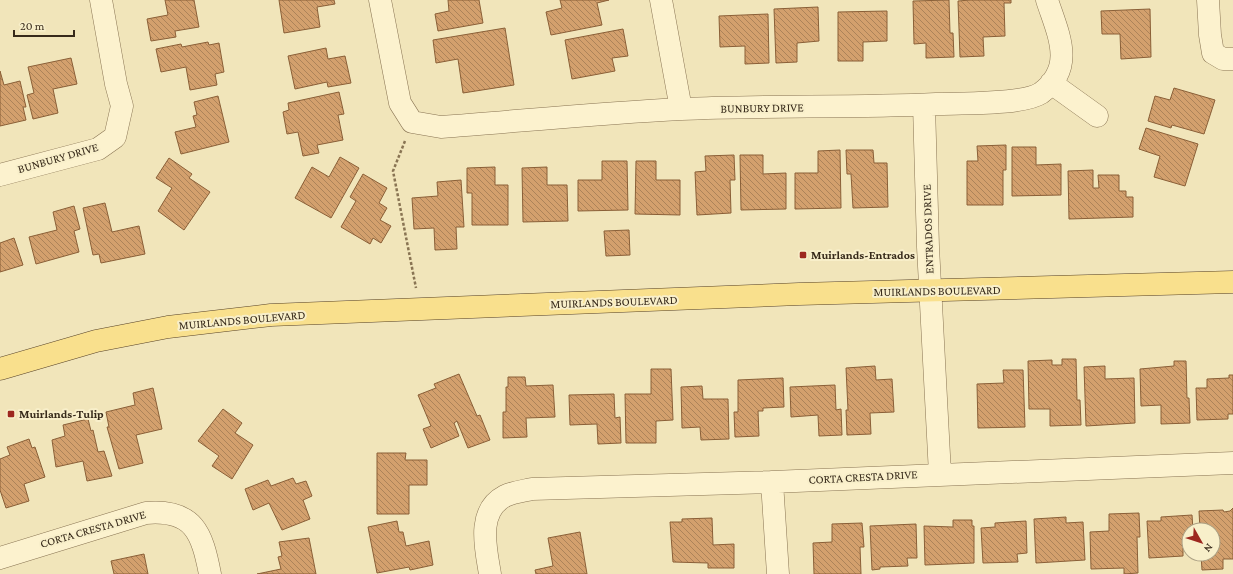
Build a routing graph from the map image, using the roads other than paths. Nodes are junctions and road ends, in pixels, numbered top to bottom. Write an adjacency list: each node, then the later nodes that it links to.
1 (101, 0): 11 (street, BUNBURY DRIVE)
2 (380, 0): 9 (street, BUNBURY DRIVE)
3 (661, 0): 9 (street)
4 (1047, 0): 7 (street)
5 (1208, 0): 6 (street)
6 (1233, 59)
7 (1051, 83): 8 (street, BUNBURY DRIVE); 10 (street)
8 (924, 105): 9 (street, BUNBURY DRIVE); 13 (street, ENTRADOS DRIVE)
9 (682, 109)
10 (1098, 116)
11 (0, 175)
12 (1233, 282): 13 (main road, MUIRLANDS BOULEVARD)
13 (931, 292): 14 (main road, MUIRLANDS BOULEVARD); 16 (street, ENTRADOS DRIVE)
14 (0, 369)
15 (1233, 463): 16 (street, CORTA CRESTA DRIVE)
16 (940, 474): 17 (street, CORTA CRESTA DRIVE)
17 (772, 482): 20 (street, CORTA CRESTA DRIVE); 21 (street)
18 (0, 558): 19 (street, CORTA CRESTA DRIVE)
19 (210, 574)
20 (490, 574)
21 (778, 574)

